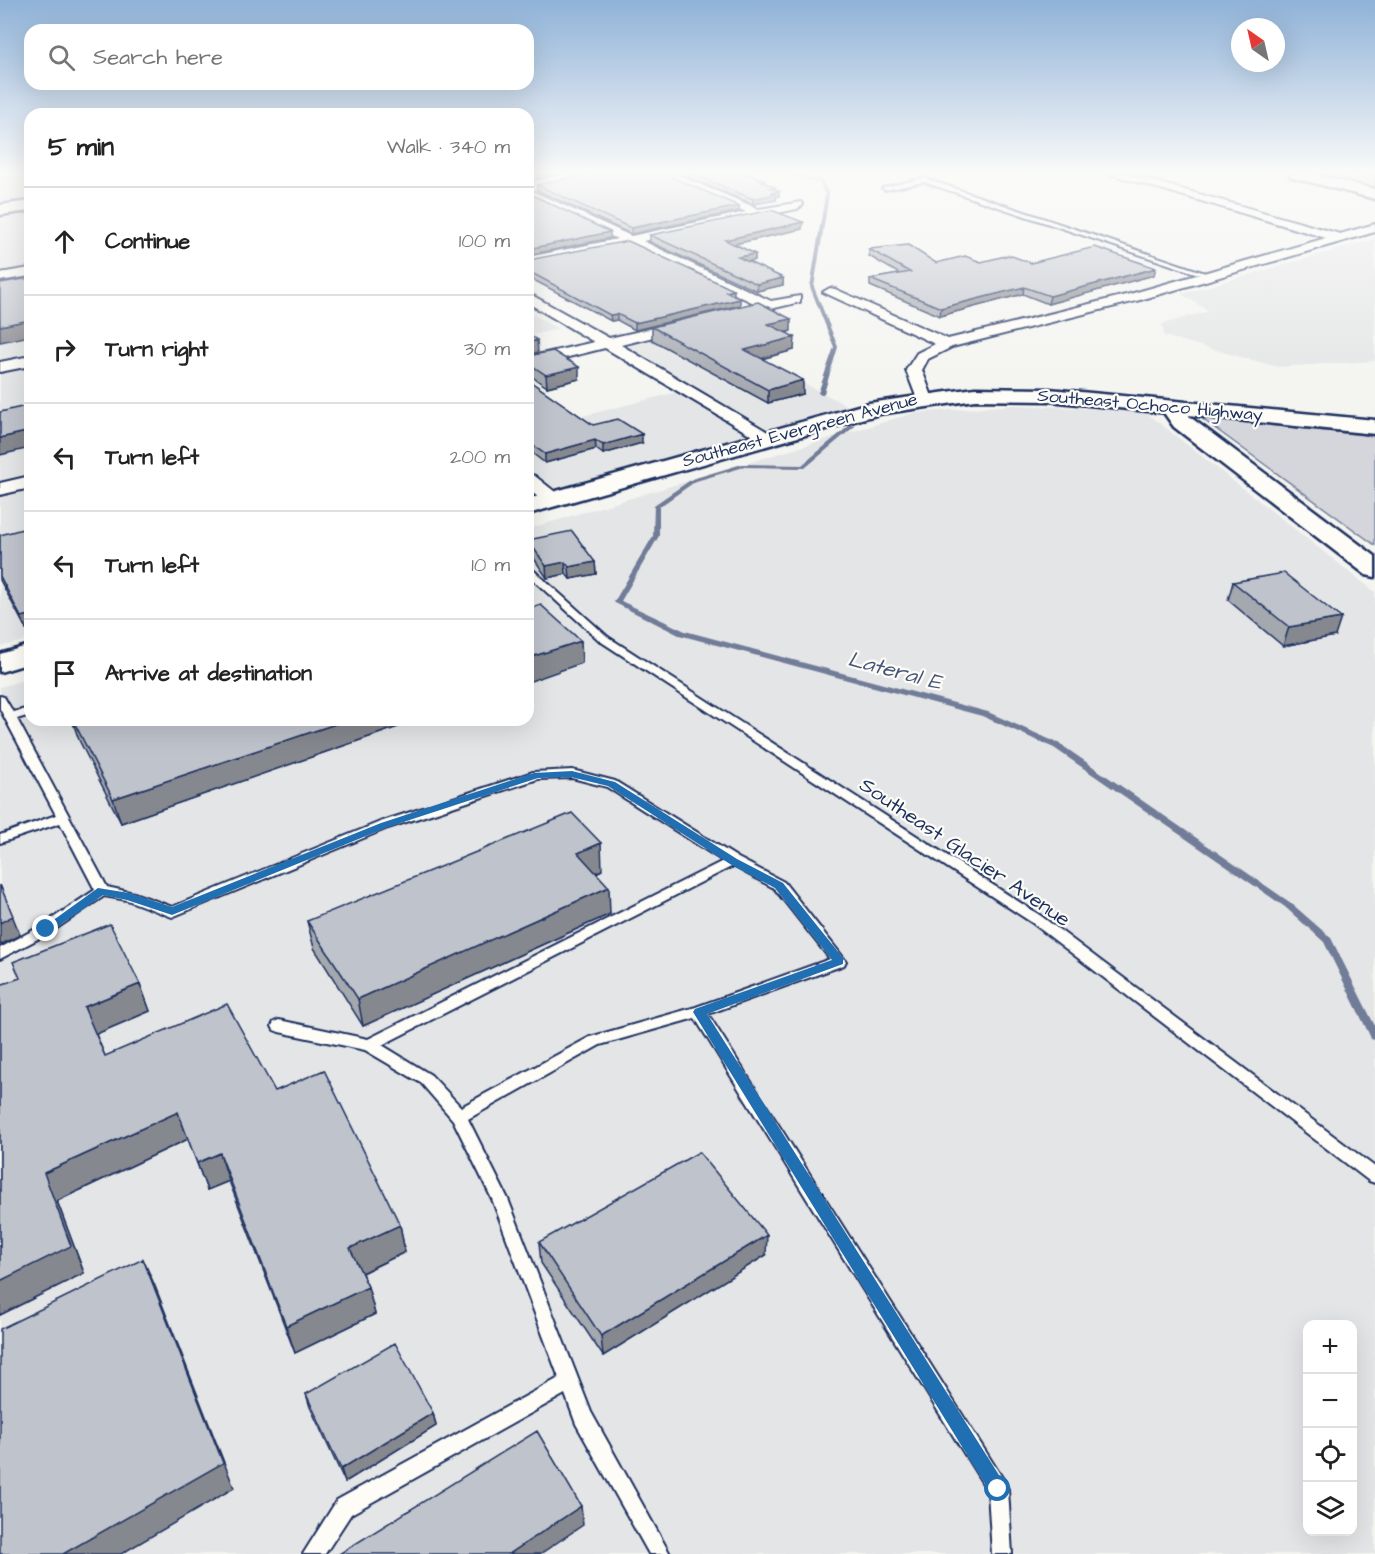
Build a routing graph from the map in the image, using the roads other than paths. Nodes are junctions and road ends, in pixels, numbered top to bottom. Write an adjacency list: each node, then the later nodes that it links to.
1 (597, 247): 5 (street)
2 (642, 247): 12 (street)
3 (1121, 247): 7 (lane)
4 (1311, 247): 7 (street, Southeast Evergreen Avenue)
5 (534, 260)
6 (24, 273): 8 (street)
7 (1209, 276): 16 (street, Southeast Evergreen Avenue)
8 (0, 277)
9 (830, 292): 16 (street)
10 (795, 299): 12 (street)
11 (534, 300): 15 (street)
12 (769, 305): 13 (street)
13 (723, 316)
14 (700, 321): 15 (street)
15 (608, 343): 17 (street); 23 (street)
16 (947, 344): 20 (street, Southeast Evergreen Avenue)
17 (534, 361)
18 (24, 362): 19 (street)
19 (0, 367)
20 (925, 399): 21 (main road, Southeast Ochoco Highway); 23 (main road, Southeast Evergreen Avenue)
21 (1171, 407): 22 (main road, Southeast Ochoco Highway); 29 (main road)
22 (1375, 427)
23 (768, 438): 27 (main road, Southeast Evergreen Avenue)
24 (24, 483): 26 (street)
25 (534, 485): 27 (street)
26 (0, 489)
27 (552, 499): 28 (main road, Southeast Evergreen Avenue)
28 (534, 505)
29 (1375, 569)
30 (534, 575): 45 (lane, Southeast Glacier Avenue)
31 (24, 656): 32 (main road)
32 (0, 663)
33 (1, 703): 35 (lane)
34 (24, 713): 35 (lane)
35 (10, 717): 36 (lane)
36 (61, 818): 37 (lane); 39 (lane)
37 (0, 839)
38 (733, 861): 39 (lane); 41 (lane); 43 (lane)
39 (102, 891): 40 (lane)
40 (0, 954)
41 (699, 1012): 44 (lane); 49 (lane)
42 (279, 1026): 43 (lane)
43 (369, 1045): 44 (lane)
44 (459, 1116): 46 (lane)
45 (1375, 1176)
46 (570, 1382): 47 (lane); 48 (lane)
47 (313, 1554)
48 (660, 1554)
49 (1002, 1554)

